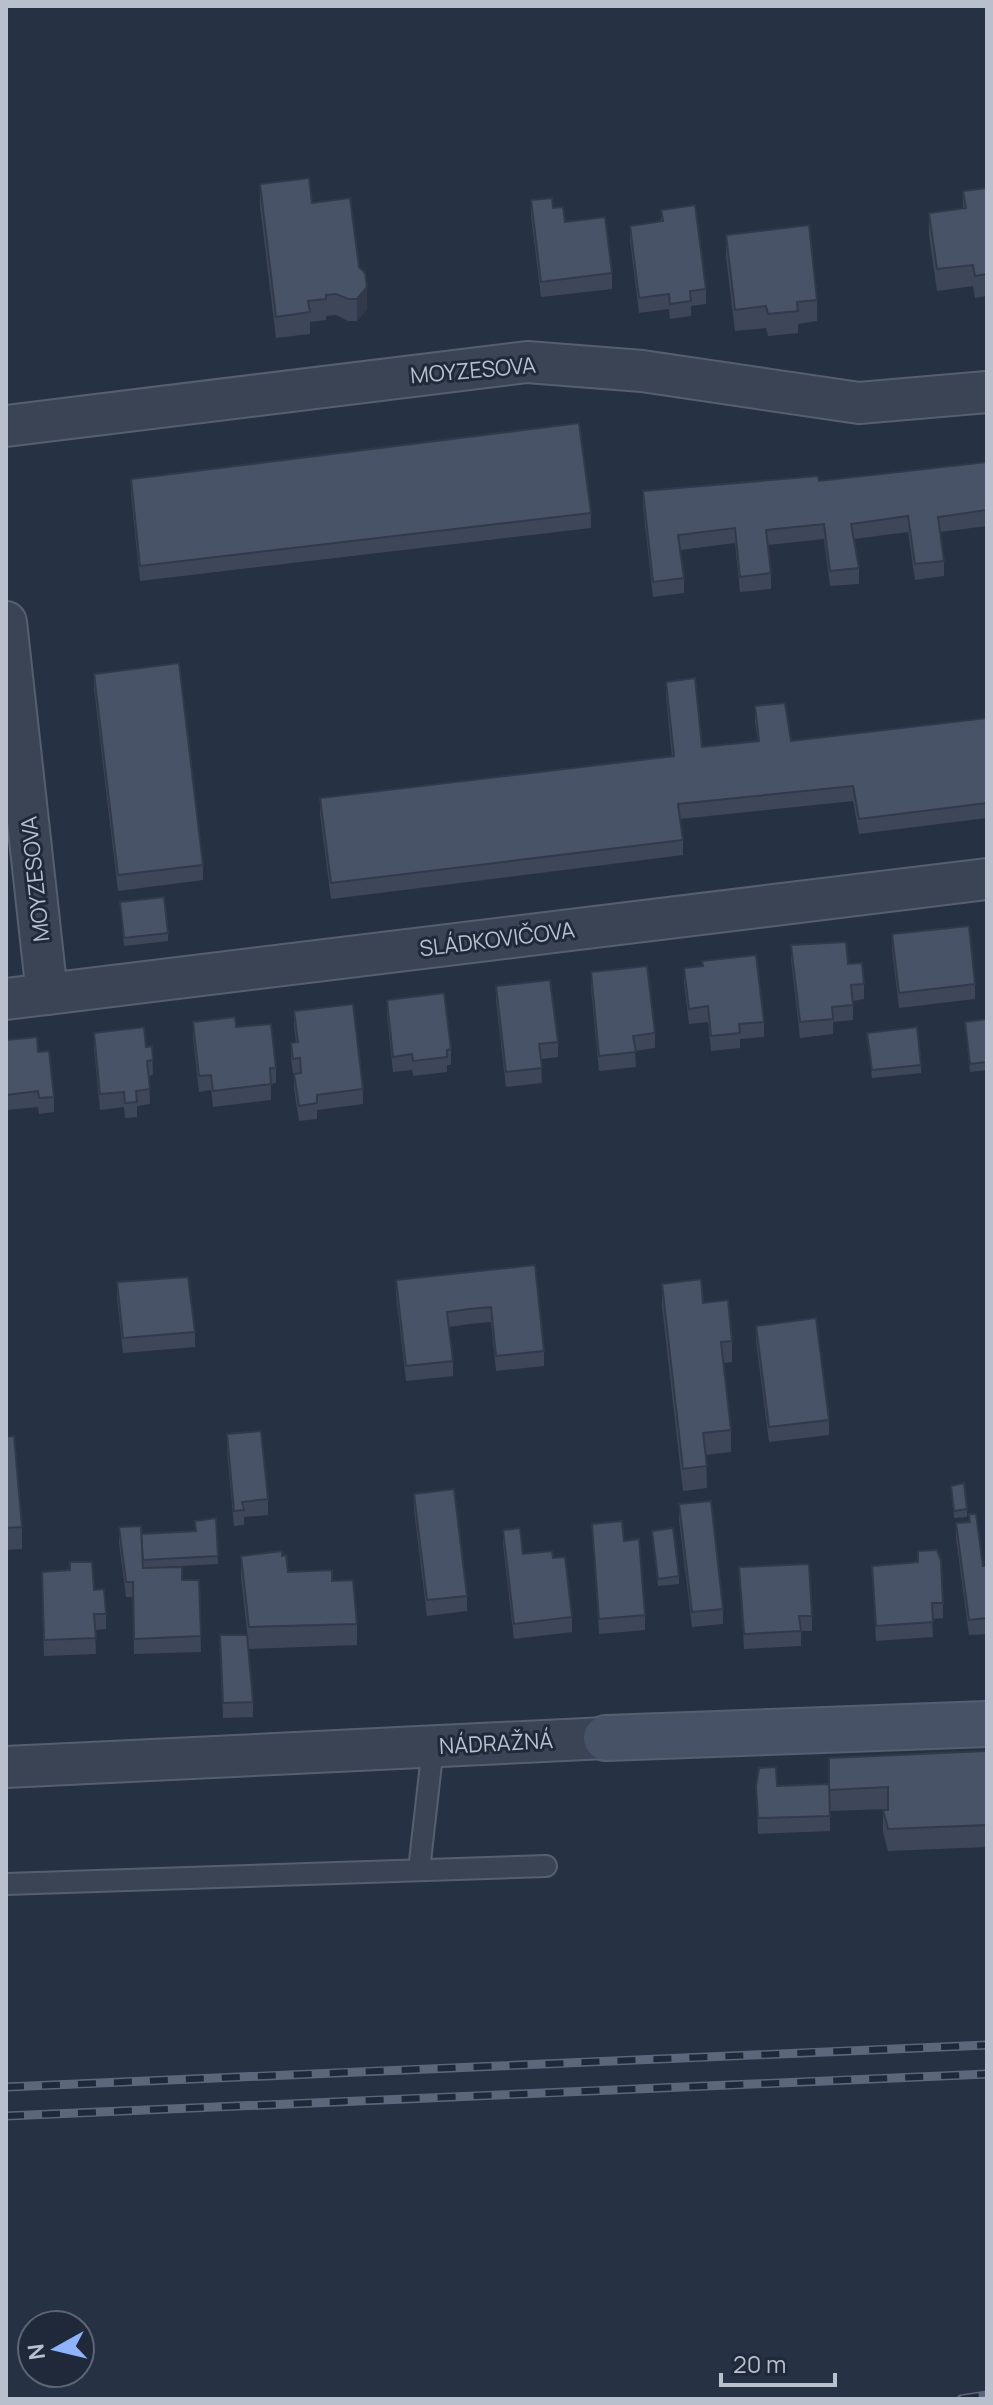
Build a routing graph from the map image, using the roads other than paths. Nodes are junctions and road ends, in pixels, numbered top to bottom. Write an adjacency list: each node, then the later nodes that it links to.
1 (987, 392): 2 (street, MOYZESOVA)
2 (6, 426)
3 (6, 622): 5 (street, MOYZESOVA)
4 (987, 879): 5 (street, SLÁDKOVIČOVA)
5 (47, 994): 6 (street, SLÁDKOVIČOVA)
6 (6, 999)
7 (987, 1724): 8 (street, NÁDRAŽNÁ)
8 (606, 1738): 9 (street, NÁDRAŽNÁ)
9 (433, 1746): 10 (street, NÁDRAŽNÁ); 12 (lane)
10 (6, 1767)
11 (546, 1866): 12 (lane)
12 (419, 1870): 13 (lane)
13 (6, 1884)

